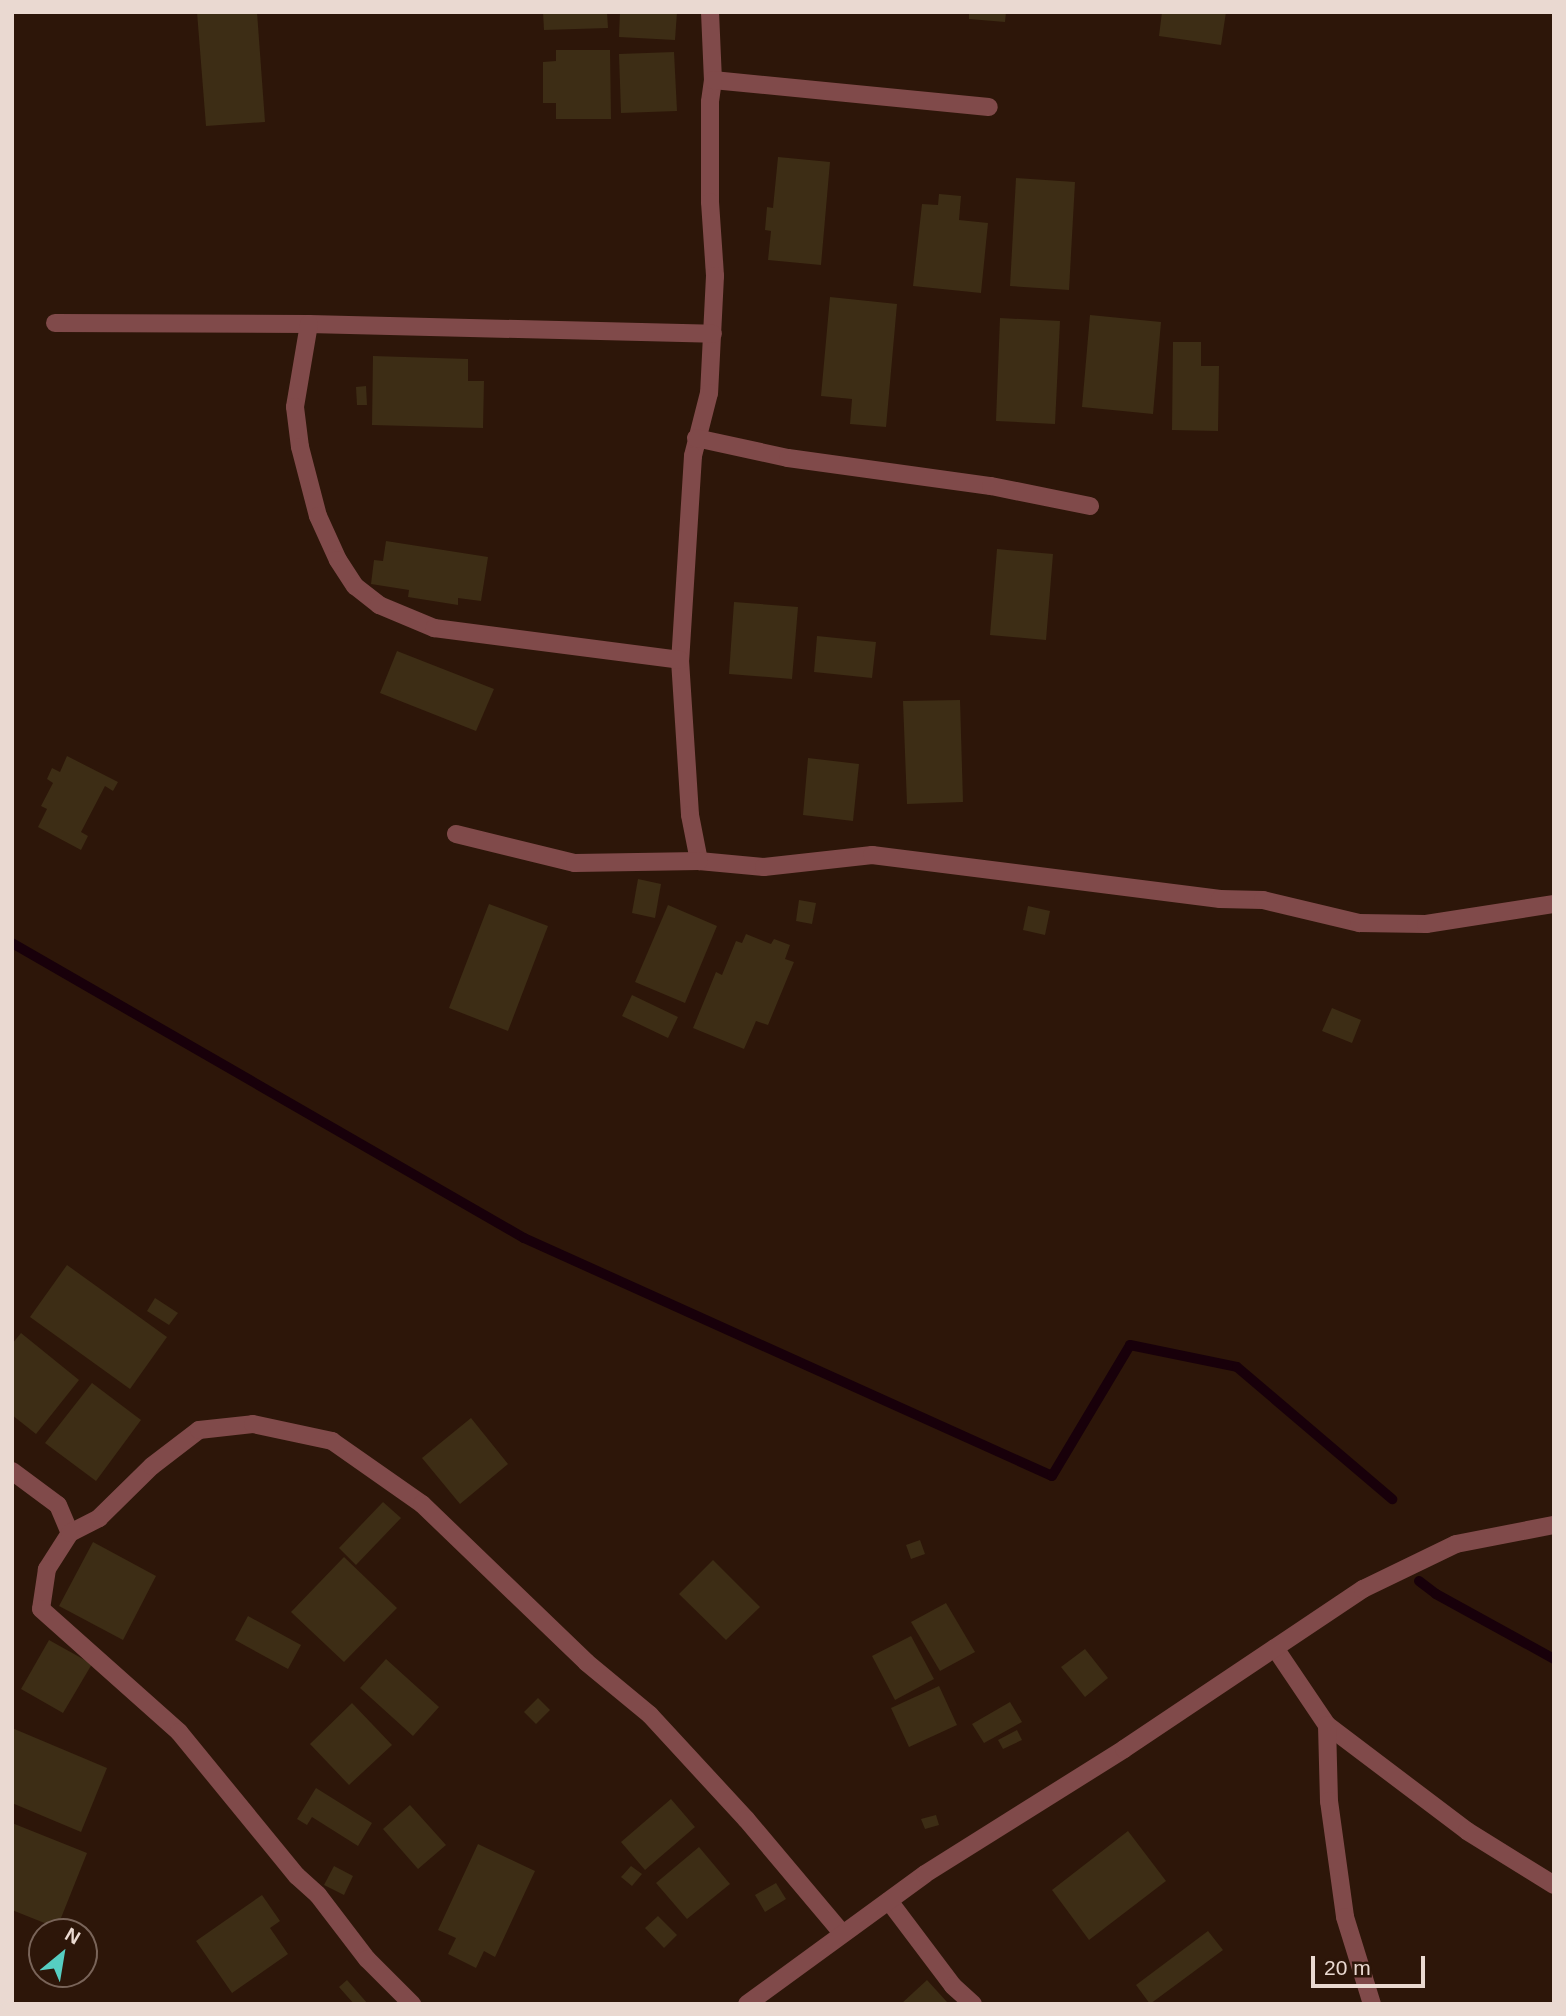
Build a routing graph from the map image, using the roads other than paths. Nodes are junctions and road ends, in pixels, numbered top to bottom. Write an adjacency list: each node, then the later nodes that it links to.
1 (710, 12): 2 (street)
2 (713, 80): 3 (street); 6 (street)
3 (989, 107)
4 (55, 323): 5 (street)
5 (309, 324): 6 (street); 9 (street)
6 (713, 334): 7 (street)
7 (696, 438): 8 (street); 9 (street)
8 (1090, 506)
9 (680, 660): 11 (street)
10 (456, 834): 11 (street)
11 (699, 861): 12 (street)
12 (1554, 904)
13 (12, 1471): 15 (street)
14 (1554, 1525): 16 (street)
15 (70, 1533): 20 (street); 21 (street)
16 (1275, 1648): 17 (street); 19 (street)
17 (1327, 1725): 18 (street); 24 (street)
18 (1554, 1885)
19 (889, 1900): 20 (street); 23 (street)
20 (843, 1934): 22 (street)
21 (412, 2004)
22 (747, 2004)
23 (973, 2004)
24 (1373, 2004)

